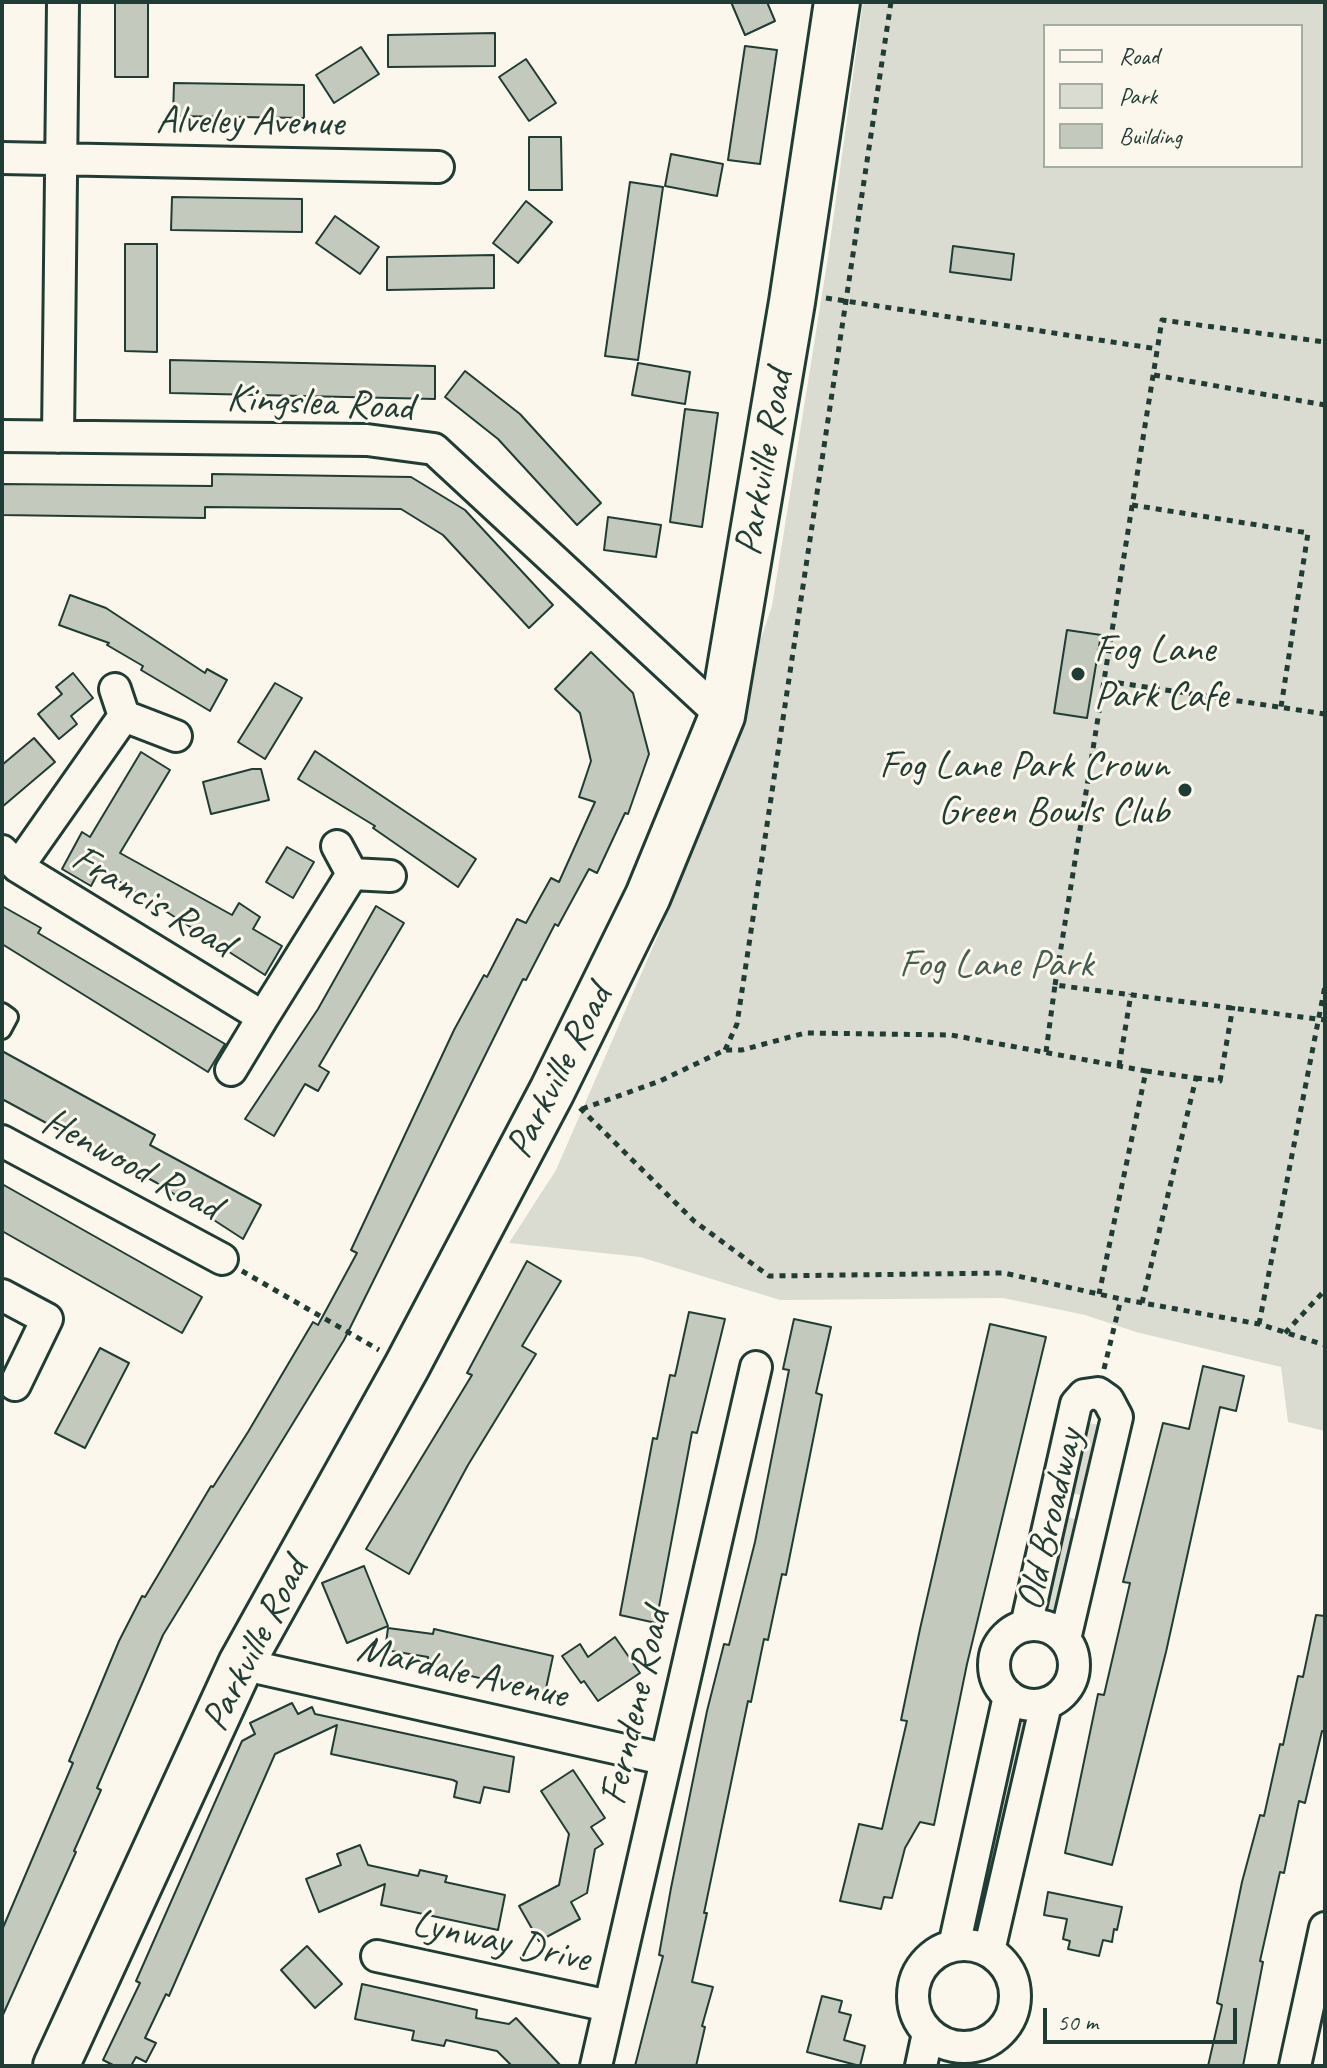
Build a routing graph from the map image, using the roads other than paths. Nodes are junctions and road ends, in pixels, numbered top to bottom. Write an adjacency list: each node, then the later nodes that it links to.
1 (63, 2): 4 (street)
2 (837, 2): 8 (street, Parkville Road)
3 (2, 158): 4 (street, Alveley Avenue)
4 (59, 159): 5 (street, Alveley Avenue); 7 (street)
5 (438, 167)
6 (2, 436): 7 (street, Kingslea Road)
7 (58, 437): 8 (street, Kingslea Road)
8 (722, 716): 25 (street, Parkville Road)
9 (176, 736): 11 (street)
10 (337, 846): 12 (street)
11 (10, 859): 15 (street, Francis Road)
12 (352, 874): 13 (street); 15 (street)
13 (390, 876)
14 (2, 1012): 16 (lane)
15 (263, 1017): 17 (street)
16 (2, 1030)
17 (231, 1070)
18 (2, 1141): 19 (street, Henwood Road)
19 (222, 1259)
20 (2, 1295): 22 (street)
21 (756, 1367): 28 (street, Ferndene Road)
22 (15, 1385)
23 (1026, 1626): 24 (street, Old Broadway); 24 (street, Old Broadway); 26 (street, Old Broadway)
24 (1065, 1639): 27 (street, Old Broadway)
25 (241, 1664): 28 (street, Mardale Avenue); 37 (street, Parkville Road)
26 (1009, 1696): 27 (street); 30 (street)
27 (1046, 1704): 31 (street)
28 (664, 1759): 33 (street, Ferndene Road)
29 (1325, 1928): 35 (street)
30 (954, 1946): 31 (street); 34 (street)
31 (989, 1951): 36 (street)
32 (377, 1956): 33 (street, Lynway Drive)
33 (609, 2006): 38 (street, Ferndene Road)
34 (928, 2033): 36 (street); 39 (street)
35 (1307, 2053)
36 (972, 2056)
37 (56, 2066)
38 (596, 2066)
39 (921, 2066)

